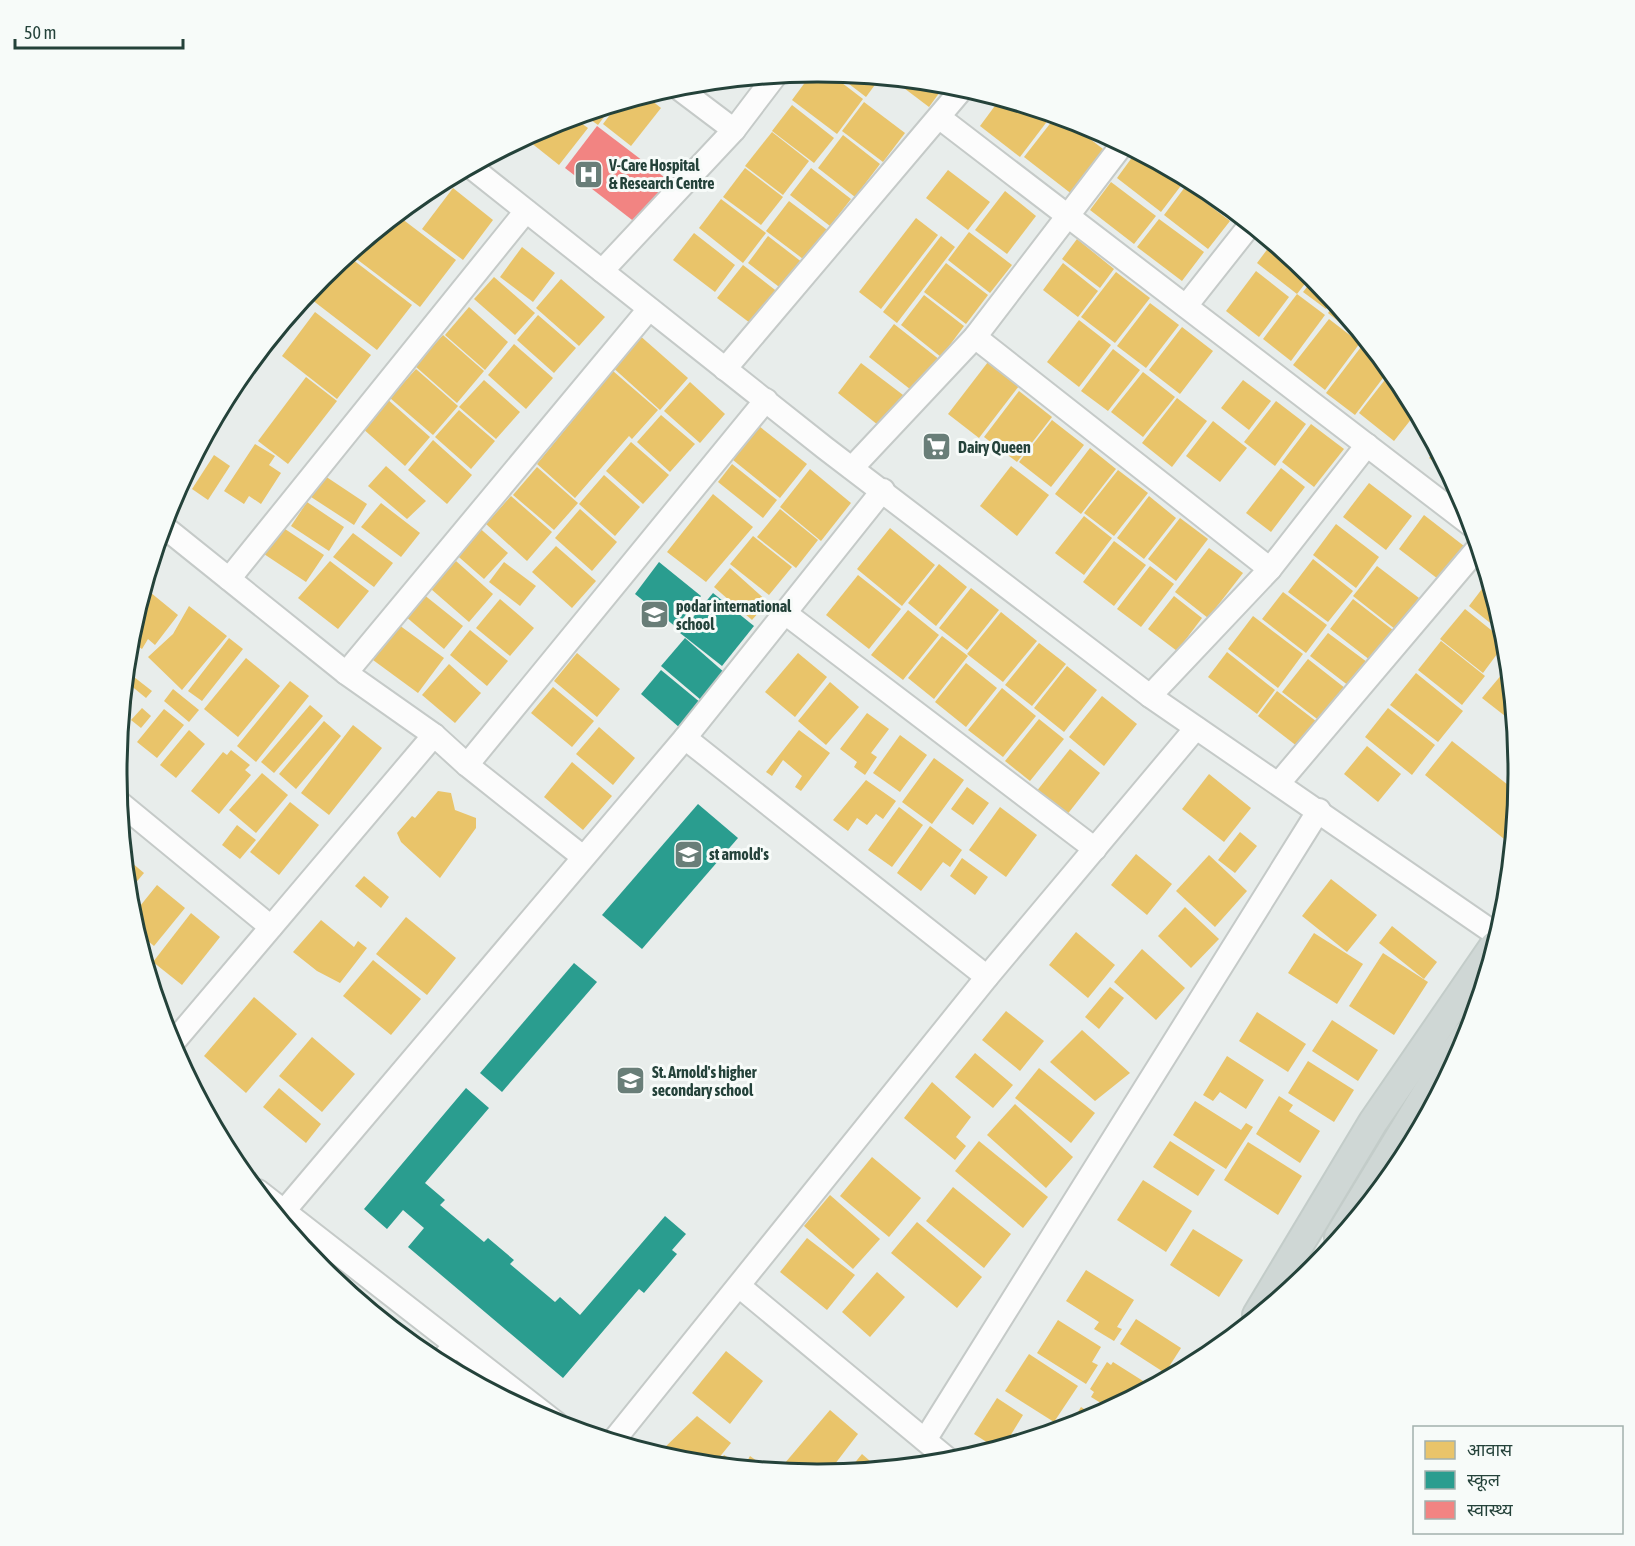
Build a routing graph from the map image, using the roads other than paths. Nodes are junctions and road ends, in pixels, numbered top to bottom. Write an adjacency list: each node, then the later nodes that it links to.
1 (769, 84): 5 (street)
2 (688, 95): 5 (street)
3 (956, 97): 4 (street)
4 (940, 118): 9 (street); 15 (street)
5 (734, 130): 11 (street)
6 (1117, 151): 9 (street)
7 (477, 172): 8 (street)
8 (526, 212): 11 (street); 24 (street)
9 (1068, 216): 12 (street); 14 (street)
10 (1245, 231): 12 (street)
11 (602, 271): 13 (street)
12 (1186, 306): 17 (street)
13 (649, 309): 15 (street); 26 (street)
14 (975, 337): 18 (street); 23 (street)
15 (725, 369): 16 (street)
16 (766, 400): 18 (street); 31 (street)
17 (1367, 445): 20 (street); 23 (street)
18 (852, 468): 19 (street)
19 (883, 490): 25 (street); 27 (street)
20 (1457, 514)
21 (171, 532): 24 (street)
22 (1472, 555): 32 (street)
23 (1270, 569): 27 (street)
24 (229, 579): 26 (street)
25 (785, 613): 30 (street); 35 (street)
26 (346, 673): 29 (street)
27 (1150, 696): 28 (street)
28 (1197, 728): 32 (street); 35 (street)
29 (434, 735): 31 (street); 37 (street)
30 (686, 738): 36 (street); 39 (street)
31 (467, 765): 36 (street)
32 (1279, 783): 34 (street)
33 (128, 809): 37 (street)
34 (1318, 810): 38 (street); 51 (street)
35 (1095, 849): 39 (street)
36 (583, 857): 44 (street)
37 (271, 927): 41 (street)
38 (1490, 930)
39 (987, 977): 46 (street)
40 (1473, 988): 47 (main road)
41 (179, 1035)
42 (1439, 1072): 43 (main road)
43 (1373, 1182)
44 (284, 1210)
45 (300, 1230): 48 (street)
46 (739, 1286): 50 (street); 51 (street)
47 (1269, 1296)
48 (447, 1354): 49 (street)
49 (484, 1377)
50 (619, 1434)
51 (926, 1440): 52 (street)
52 (940, 1452)

